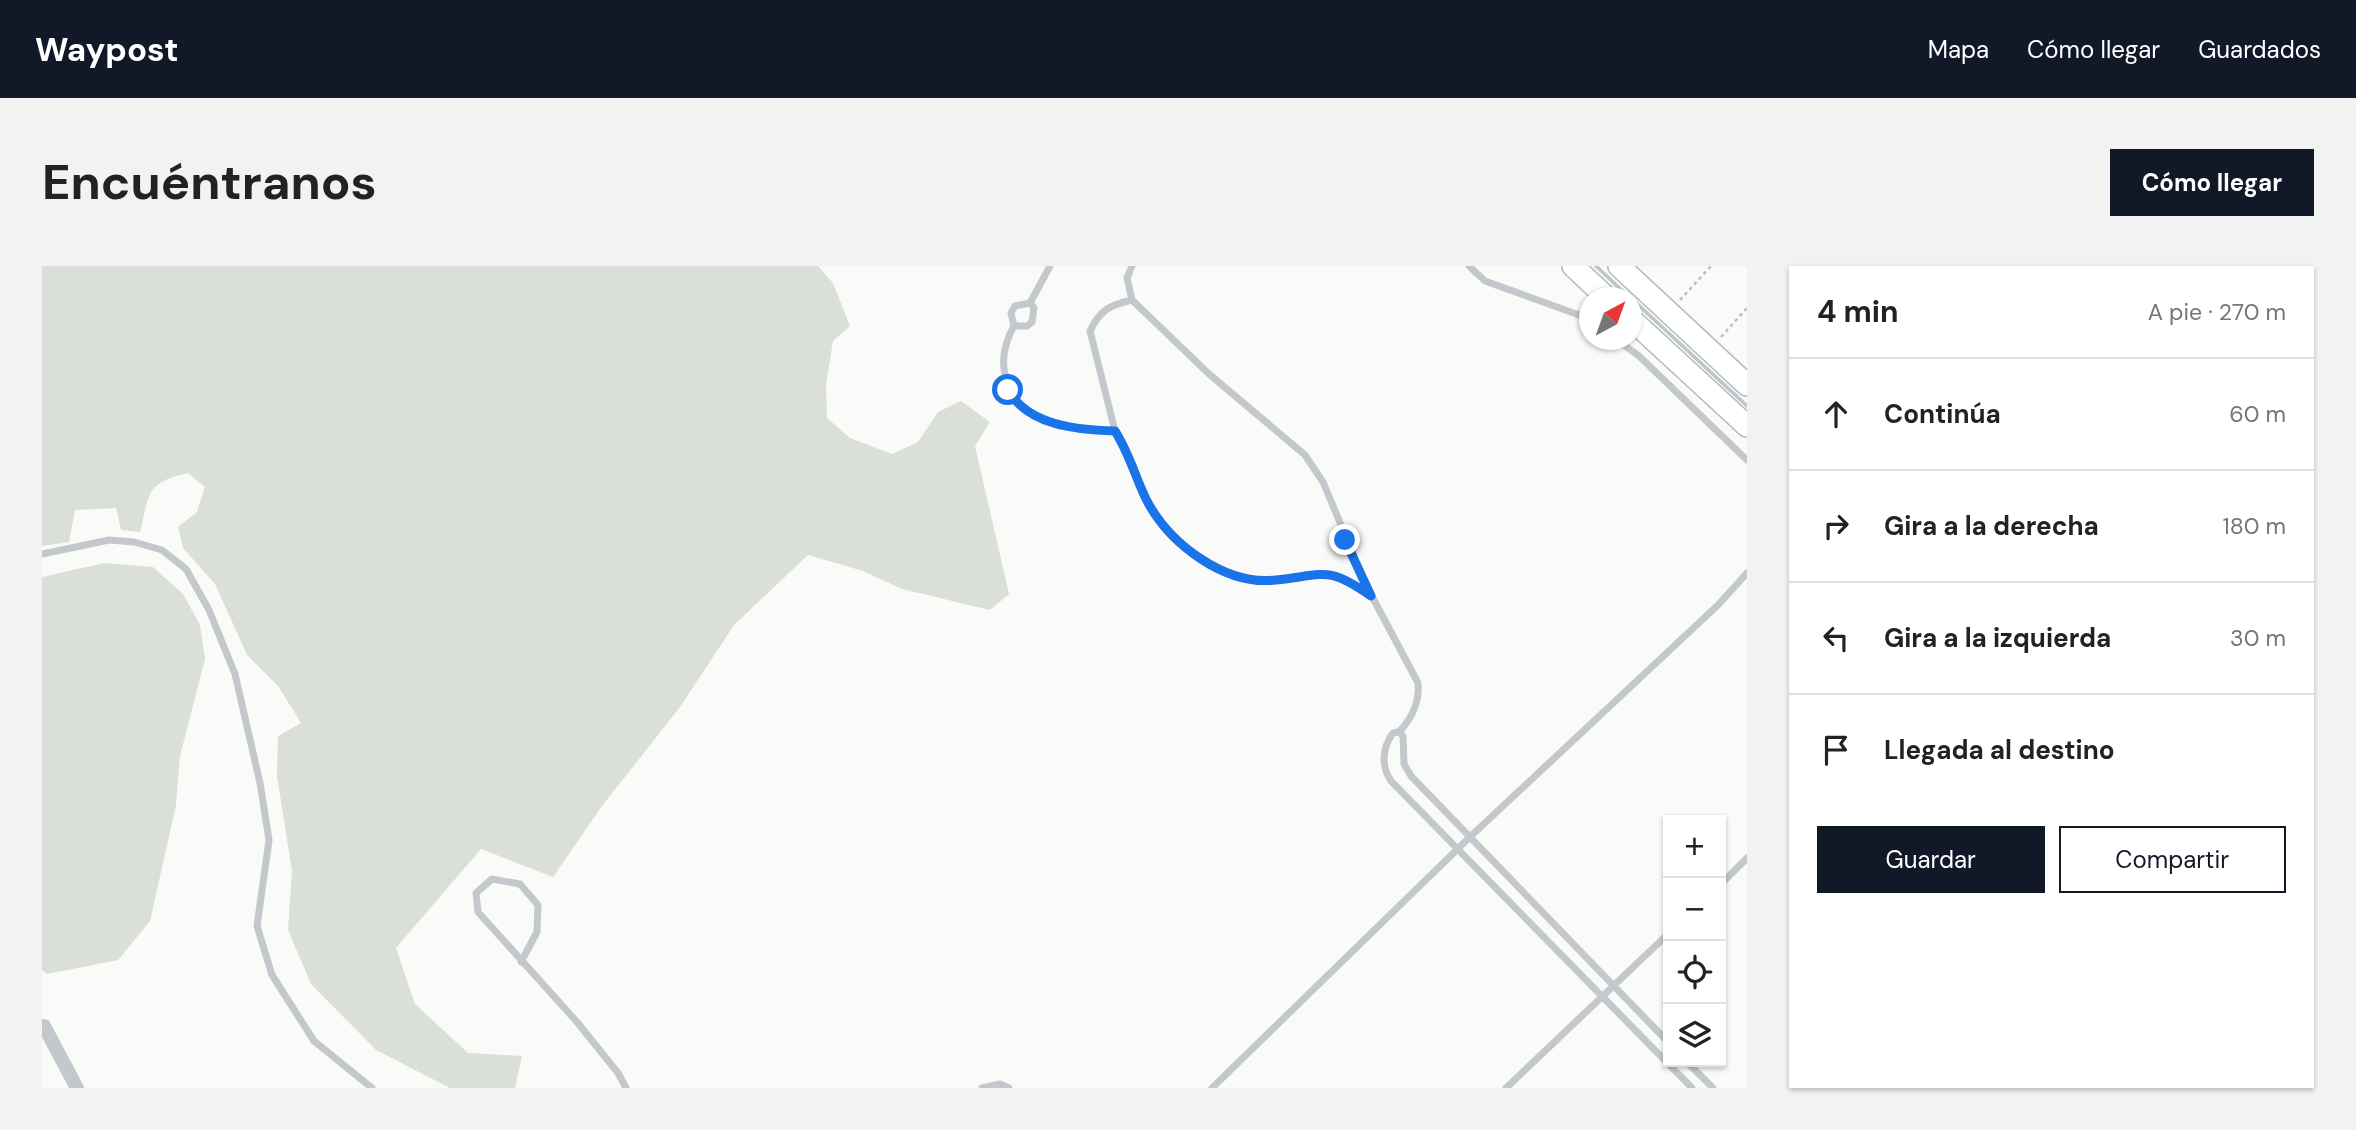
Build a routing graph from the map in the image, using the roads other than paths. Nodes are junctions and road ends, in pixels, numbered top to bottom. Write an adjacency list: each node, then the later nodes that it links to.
1 (1050, 266): 8 (lane)
2 (1132, 266): 7 (lane)
3 (1469, 266): 9 (lane)
4 (1573, 266): 6 (street)
5 (1622, 267): 13 (street)
6 (1595, 287)
7 (1132, 300): 15 (lane); 19 (lane)
8 (1030, 303): 10 (lane); 10 (lane)
9 (1579, 315)
10 (1013, 326): 15 (lane)
11 (1642, 329): 14 (street)
12 (1631, 350): 16 (lane)
13 (1747, 385)
14 (1747, 426)
15 (1115, 431): 19 (lane)
16 (1747, 460)
17 (42, 554): 33 (lane)
18 (1747, 573): 21 (lane)
19 (1371, 596): 20 (lane)
20 (1399, 732): 21 (lane); 22 (lane)
21 (1471, 836): 22 (lane); 27 (lane)
22 (1457, 851): 28 (lane); 37 (lane)
23 (1747, 858): 24 (lane)
24 (1726, 879)
25 (1663, 939): 27 (lane)
26 (522, 962): 26 (lane); 34 (lane)
27 (1614, 986): 28 (lane); 30 (lane)
28 (1601, 995): 38 (lane); 39 (lane)
29 (44, 1026): 32 (street)
30 (1663, 1037)
31 (1692, 1067): 40 (lane)
32 (77, 1088)
33 (372, 1088)
34 (626, 1088)
35 (982, 1088): 36 (lane)
36 (1009, 1088)
37 (1212, 1088)
38 (1506, 1088)
39 (1692, 1088)
40 (1713, 1088)

